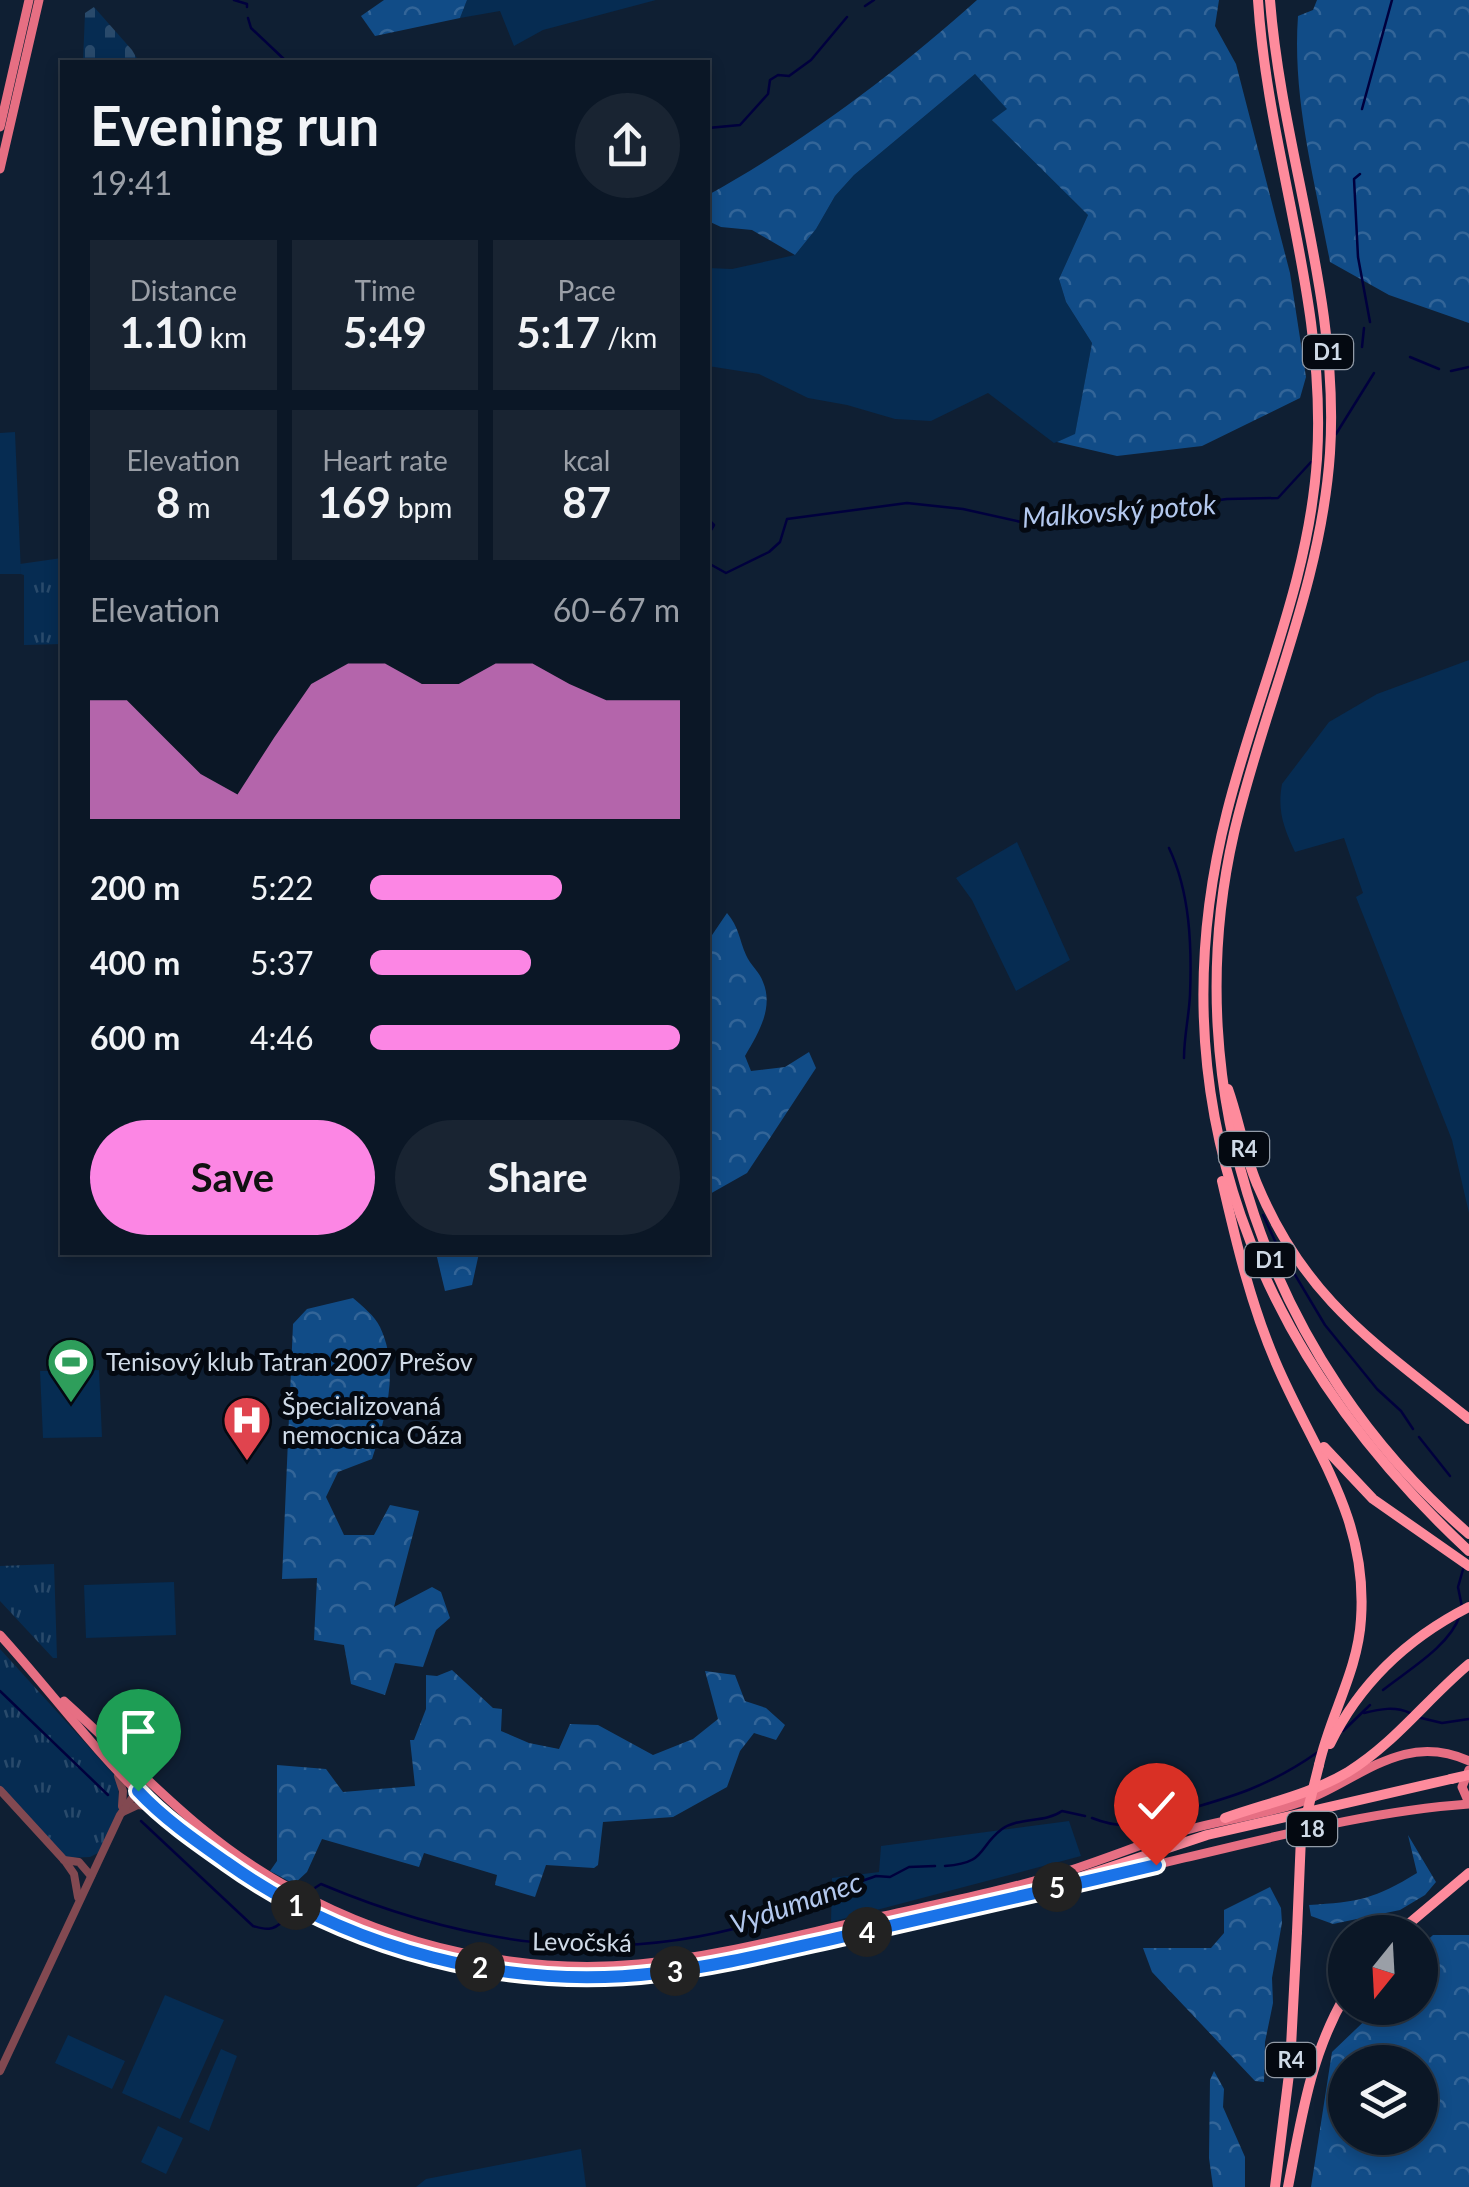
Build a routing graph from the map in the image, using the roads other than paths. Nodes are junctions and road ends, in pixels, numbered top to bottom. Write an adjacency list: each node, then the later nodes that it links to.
1 (29, 0): 5 (main road)
2 (39, 0): 6 (main road)
3 (1258, 0): 8 (highway, D1)
4 (1270, 0): 7 (highway, D1)
5 (0, 126)
6 (0, 169)
7 (1220, 1064): 9 (highway, R4); 11 (highway, D1)
8 (1219, 1140): 10 (highway, R4); 12 (highway, D1)
9 (1469, 1419)
10 (1304, 1420): 13 (highway); 20 (highway, R4)
11 (1469, 1534)
12 (1469, 1551)
13 (1469, 1566)
14 (1469, 1607): 20 (highway)
15 (0, 1635): 17 (main road, Levočská / 18)
16 (1469, 1664): 27 (highway)
17 (47, 1686): 19 (main road, Levočská / 18); 27 (main road, Levočská / 18)
18 (1469, 1761): 27 (main road, Levočská / 18)
19 (110, 1763): 23 (main road, Levočská / 18); 26 (street)
20 (1318, 1765): 39 (highway, R4, bridge)
21 (1469, 1772): 24 (main road, Levočská / 18); 34 (highway, bridge)
22 (0, 1790): 29 (street)
23 (138, 1791): 25 (main road, Levočská / 18); 26 (street)
24 (1469, 1803): 34 (main road, Levočská / 18)
25 (157, 1809): 26 (street); 34 (main road, Levočská / 18)
26 (120, 1815): 28 (street)
27 (1225, 1818)
28 (102, 1853): 30 (street); 33 (street)
29 (64, 1860): 30 (street); 31 (street)
30 (79, 1862): 33 (street)
31 (74, 1874): 33 (street); 35 (street)
32 (1469, 1874): 36 (highway)
33 (91, 1876): 35 (street)
34 (1067, 1885)
35 (76, 1908): 38 (street)
36 (1420, 1915)
37 (1332, 2025): 40 (highway, R4)
38 (0, 2071)
39 (1275, 2187)
40 (1288, 2187)

